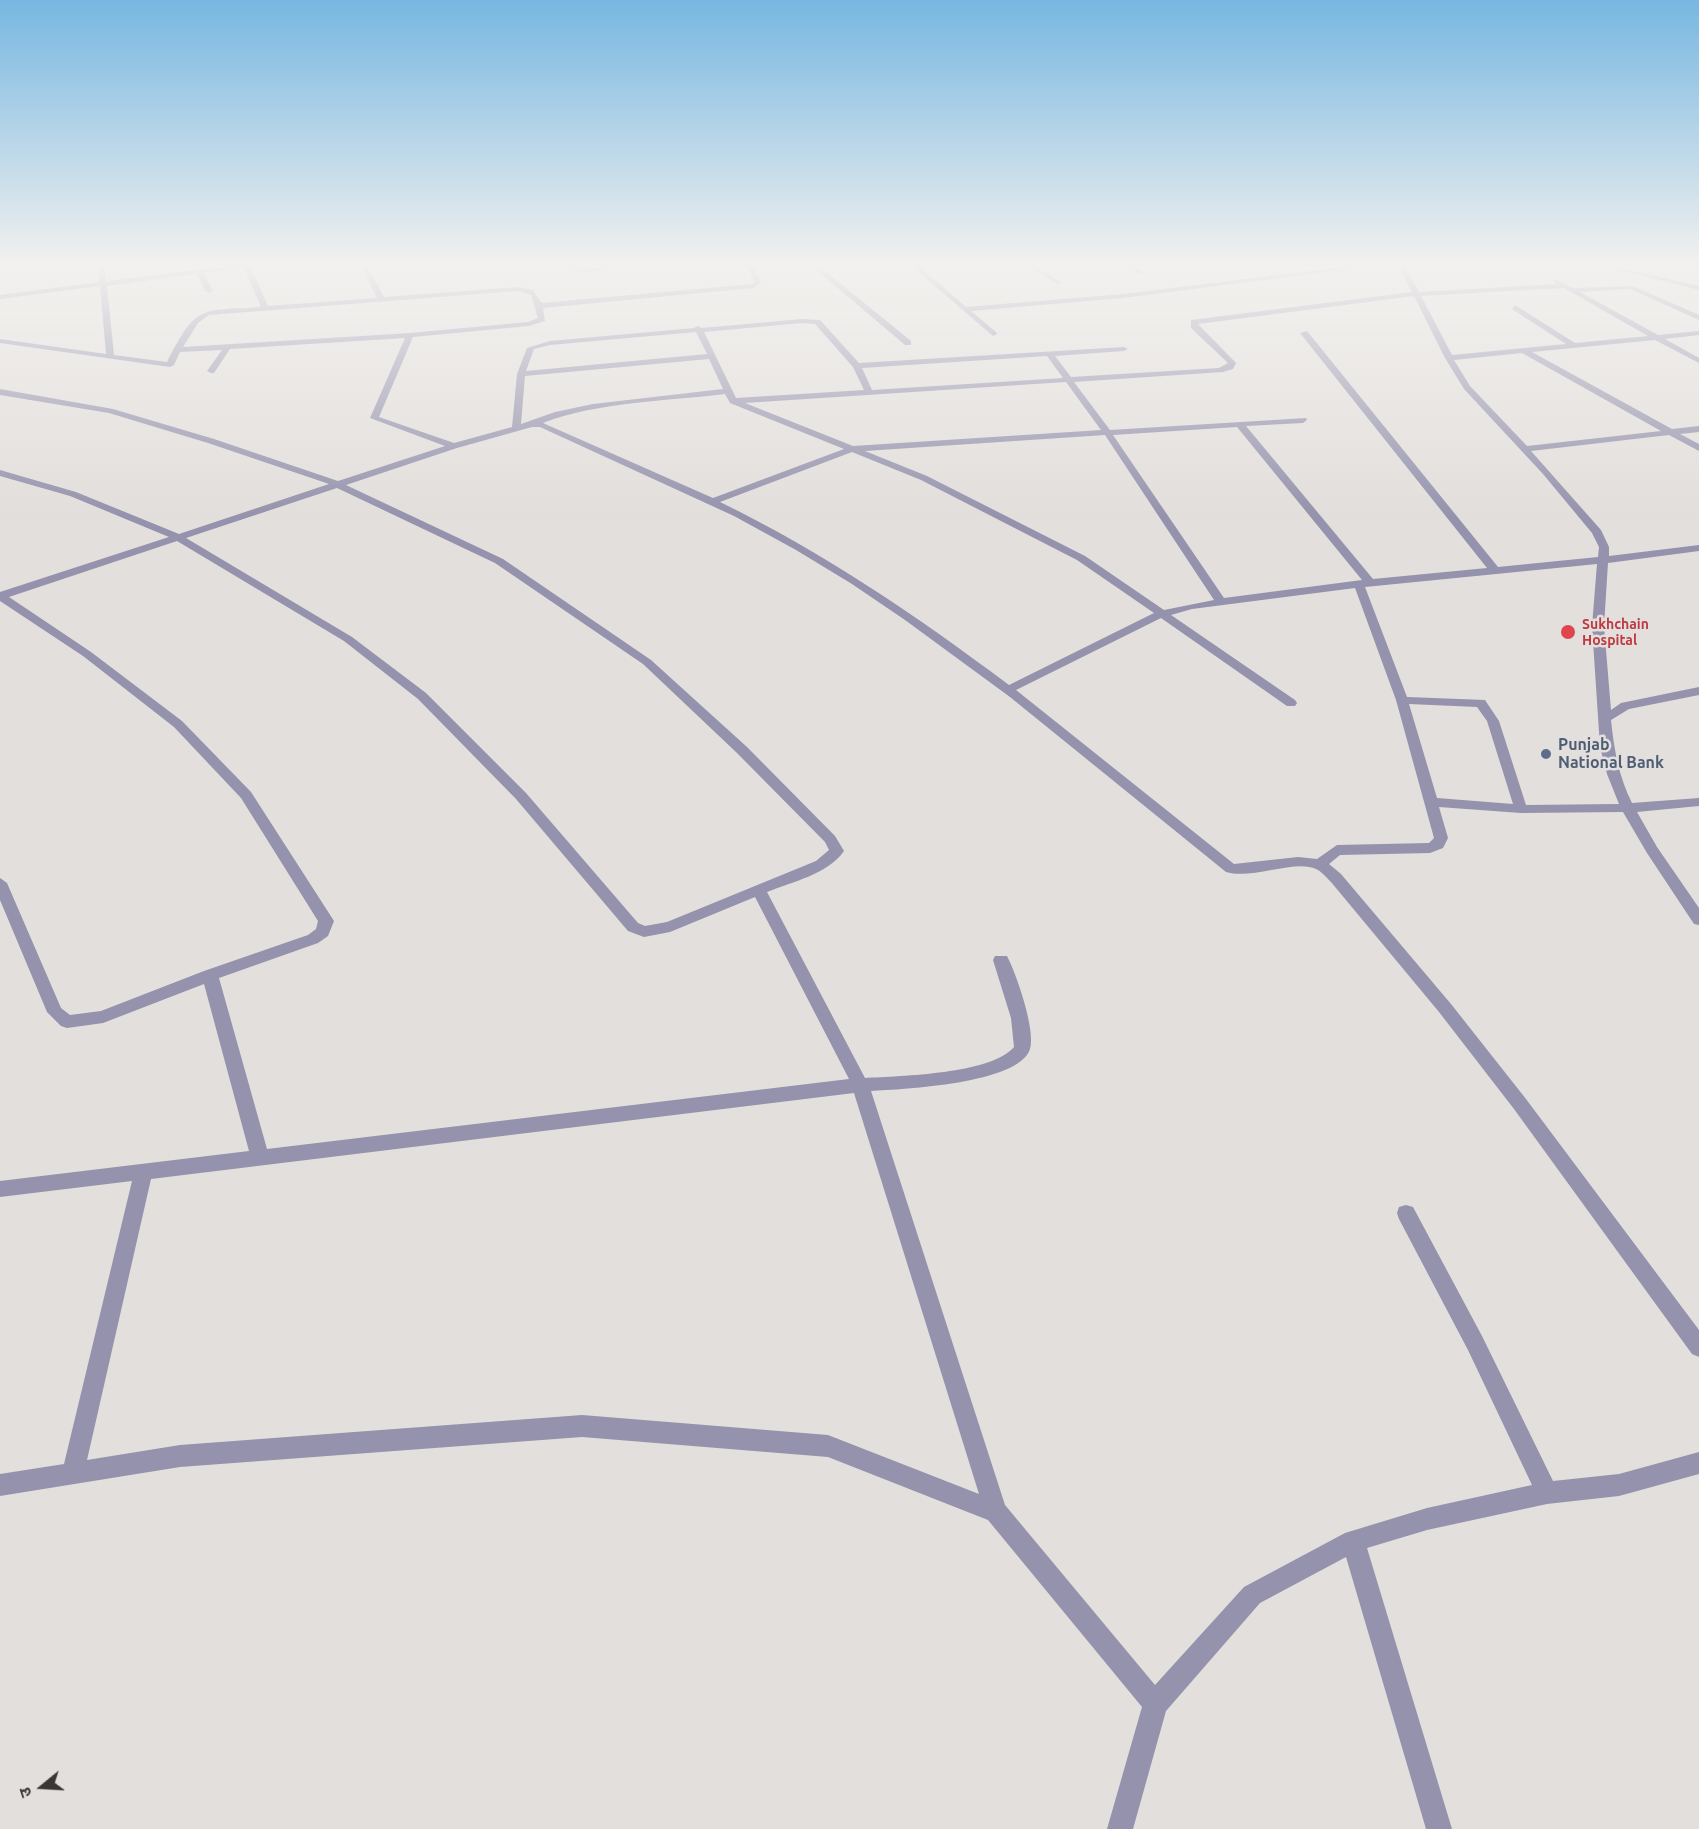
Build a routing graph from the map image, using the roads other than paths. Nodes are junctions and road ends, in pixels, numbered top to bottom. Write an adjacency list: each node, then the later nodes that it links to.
1 (47, 347): 19 (street)
2 (109, 347): 19 (street)
3 (180, 347): 16 (street)
4 (236, 347): 14 (street)
5 (405, 347): 38 (street)
6 (533, 347): 25 (street)
7 (707, 347): 20 (street)
8 (840, 347): 23 (street)
9 (1216, 347): 26 (street)
10 (1316, 347): 48 (street)
11 (1443, 347): 21 (street)
12 (1560, 347): 17 (street)
13 (1675, 347): 22 (street)
14 (227, 348): 16 (street); 24 (street)
15 (1124, 349): 18 (street)
16 (178, 350): 19 (street)
17 (1524, 351): 21 (street); 37 (street)
18 (1049, 353): 23 (street); 26 (street)
19 (110, 356)
20 (711, 356): 25 (street); 27 (street)
21 (1449, 358): 41 (street)
22 (1699, 361)
23 (857, 366): 29 (street)
24 (211, 371)
25 (521, 374): 34 (street)
26 (1068, 380): 29 (street); 36 (street)
27 (727, 391): 30 (street); 32 (street)
28 (0, 392): 43 (street)
29 (869, 392): 30 (street)
30 (734, 401): 40 (street)
31 (1302, 420): 33 (street)
32 (532, 424): 34 (street); 44 (street)
33 (1239, 424): 36 (street); 49 (street)
34 (516, 427): 38 (street)
35 (1699, 429): 37 (street)
36 (1106, 431): 40 (street); 51 (street)
37 (1670, 432): 39 (street); 41 (street)
38 (454, 446): 43 (street)
39 (1699, 448)
40 (852, 449): 44 (street); 52 (street)
41 (1524, 449): 47 (street)
42 (0, 473): 45 (street)
43 (337, 484): 45 (street); 64 (street)
44 (714, 501): 53 (street)
45 (178, 537): 50 (street); 64 (street)
46 (1699, 548): 47 (street)
47 (1604, 560): 48 (street); 57 (street)
48 (1495, 571): 49 (street)
49 (1365, 584): 51 (street); 55 (street)
50 (0, 596): 67 (street)
51 (1220, 601): 52 (street)
52 (1161, 614): 53 (street); 56 (street)
53 (1009, 689): 62 (street)
54 (1699, 691): 57 (street)
55 (1402, 700): 59 (street); 61 (street)
56 (1291, 703)
57 (1605, 719): 60 (street)
58 (1699, 801): 60 (street)
59 (1431, 802): 61 (street); 62 (street)
60 (1627, 808): 61 (street); 65 (street)
61 (1521, 809)
62 (1320, 864): 73 (street)
63 (0, 883): 67 (street)
64 (759, 890): 68 (street)
65 (1699, 920)
66 (1001, 960): 68 (street)
67 (210, 975): 69 (street)
68 (860, 1084): 69 (street); 78 (street)
69 (260, 1158): 70 (street)
70 (142, 1172): 71 (street); 75 (street)
71 (0, 1189)
72 (1406, 1213): 77 (street)
73 (1699, 1347)
74 (1699, 1463): 77 (street)
75 (73, 1473): 76 (street); 78 (street)
76 (0, 1485)
77 (1547, 1493): 79 (street)
78 (996, 1512): 80 (street)
79 (1353, 1541): 80 (street); 82 (street)
80 (1155, 1704): 81 (street)
81 (1120, 1829)
82 (1439, 1829)

